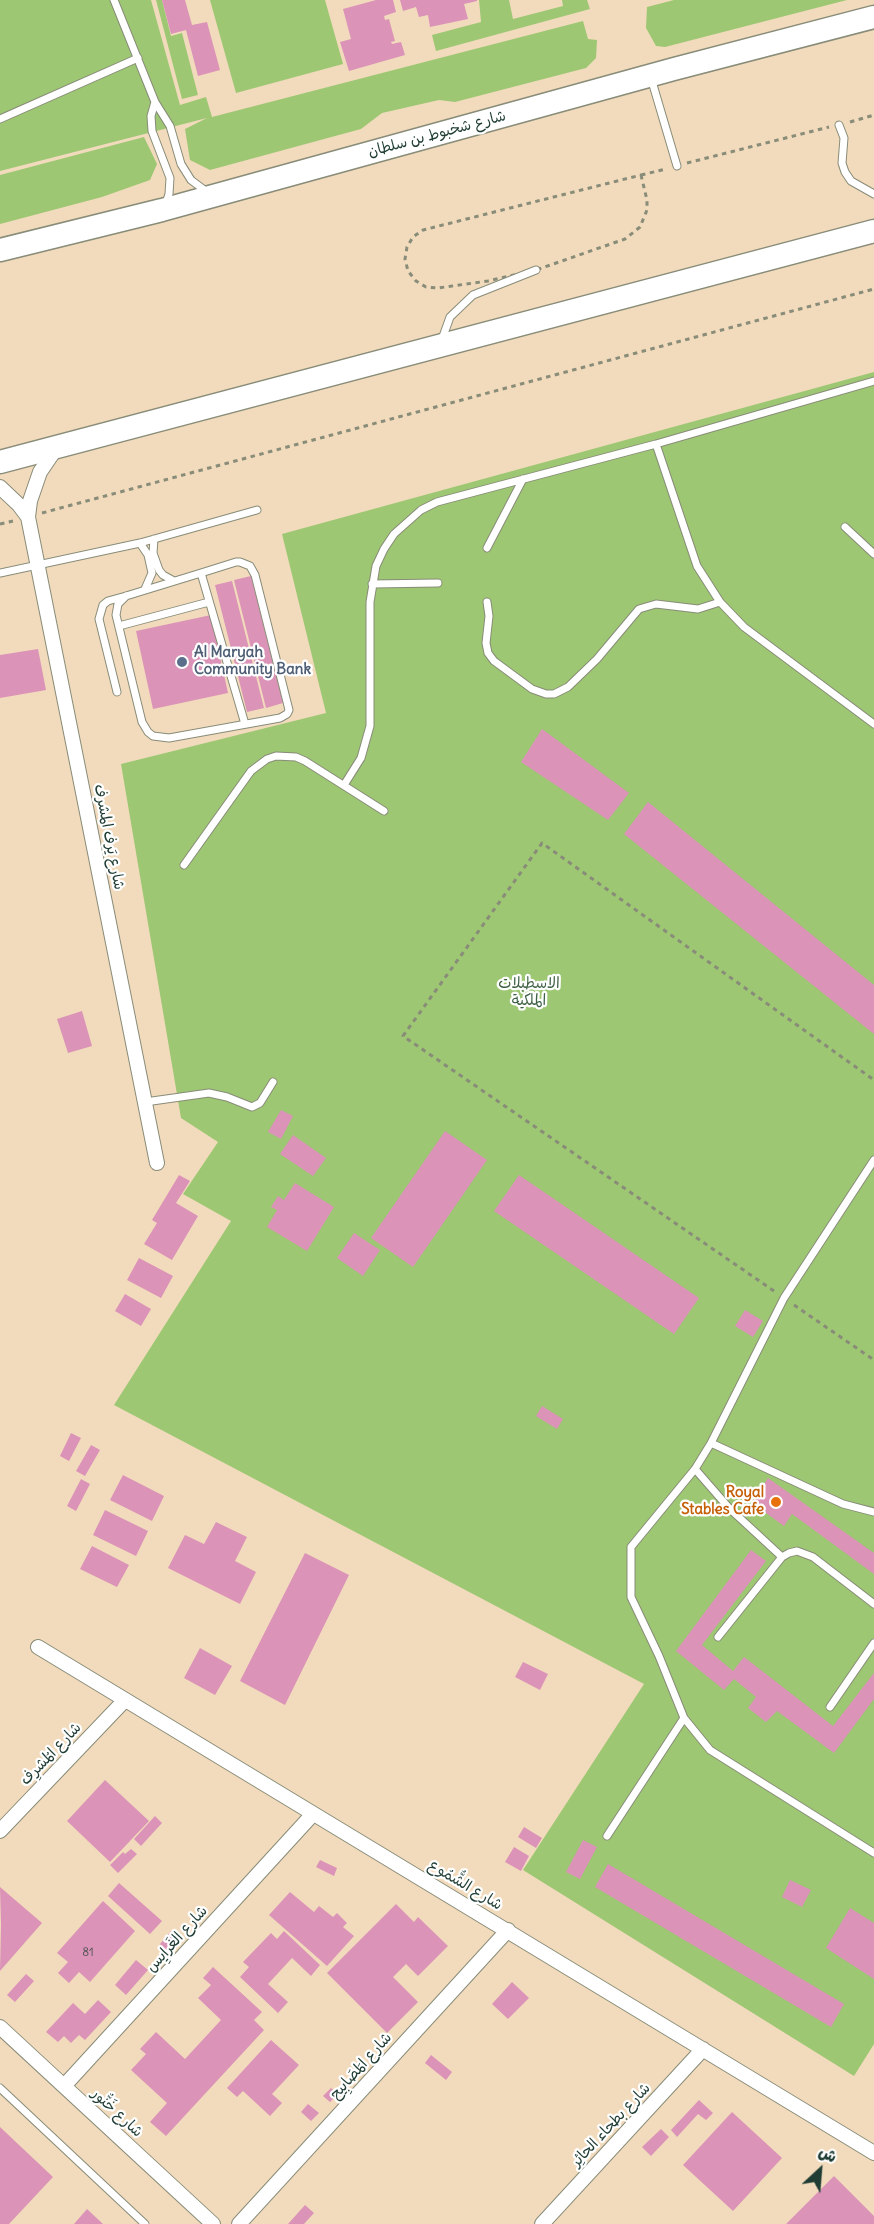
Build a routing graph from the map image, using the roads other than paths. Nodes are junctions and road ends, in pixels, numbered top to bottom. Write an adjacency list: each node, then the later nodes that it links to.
1 (114, 0): 3 (lane)
2 (874, 16): 4 (main road, شارع شخبوط بن سلطان)
3 (138, 58): 5 (lane); 6 (lane)
4 (650, 76): 8 (lane); 9 (main road, شارع شخبوط بن سلطان)
5 (155, 102): 9 (lane); 11 (lane)
6 (0, 119)
7 (839, 125): 10 (lane)
8 (677, 166)
9 (213, 194): 11 (main road, شارع شخبوط بن سلطان)
10 (874, 194)
11 (162, 210): 13 (main road, شارع شخبوط بن سلطان)
12 (874, 231): 15 (main road)
13 (0, 250)
14 (536, 270): 15 (lane)
15 (439, 346): 18 (main road)
16 (874, 381): 17 (lane)
17 (656, 444): 20 (lane); 39 (lane)
18 (57, 447): 19 (main road); 23 (street, شارع يَرف المشرف)
19 (0, 462)
20 (523, 479): 27 (lane); 34 (lane)
21 (0, 487): 23 (street, شارع يَرف المشرف)
22 (257, 510): 25 (lane)
23 (28, 517): 29 (street, شارع يَرف المشرف)
24 (845, 527): 28 (lane)
25 (154, 539): 26 (lane); 32 (lane)
26 (140, 543): 29 (lane); 35 (lane)
27 (487, 548)
28 (874, 554)
29 (37, 564): 30 (lane); 48 (street, شارع يَرف المشرف)
30 (0, 573)
31 (201, 573): 32 (lane); 37 (lane); 42 (lane)
32 (174, 581): 35 (lane)
33 (438, 583): 34 (lane)
34 (372, 584): 44 (lane)
35 (145, 590): 36 (lane)
36 (126, 596): 40 (lane); 41 (lane)
37 (210, 602): 40 (lane); 42 (lane)
38 (488, 602): 39 (lane)
39 (720, 602): 43 (lane)
40 (119, 626): 42 (lane)
41 (117, 692)
42 (245, 724)
43 (874, 724)
44 (344, 785): 45 (lane); 46 (lane)
45 (384, 810)
46 (184, 865)
47 (273, 1082): 48 (lane)
48 (144, 1102): 50 (street, شارع يَرف المشرف)
49 (874, 1160): 51 (lane)
50 (157, 1163)
51 (711, 1443): 52 (lane); 53 (lane)
52 (695, 1469): 54 (lane); 62 (lane)
53 (874, 1512)
54 (782, 1557): 55 (lane); 56 (lane)
55 (874, 1604)
56 (718, 1637)
57 (874, 1643): 59 (lane)
58 (38, 1647): 60 (street, شارع الشُّمُوع)
59 (872, 1652): 61 (lane)
60 (125, 1700): 63 (street, شارع الشُّمُوع); 64 (street, شارع المُشرِف)
61 (830, 1707)
62 (684, 1718): 65 (lane); 66 (lane)
63 (314, 1814): 67 (street, شارع الشُّمُوع); 70 (street, شارع الغَرايِس)
64 (0, 1831)
65 (607, 1836)
66 (874, 1853)
67 (507, 1930): 69 (street, شارع الشُّمُوع); 75 (street, شارع المَصَابِيح)
68 (0, 2026): 70 (street, شارع خَنُّور)
69 (703, 2049): 72 (street, شارع الشُّمُوع); 76 (street, شارع بطحاء الحائِر)
70 (64, 2086): 74 (street, شارع خَنُّور)
71 (0, 2088): 73 (lane)
72 (874, 2153)
73 (145, 2224)
74 (213, 2224)
75 (239, 2224)
76 (543, 2224)

